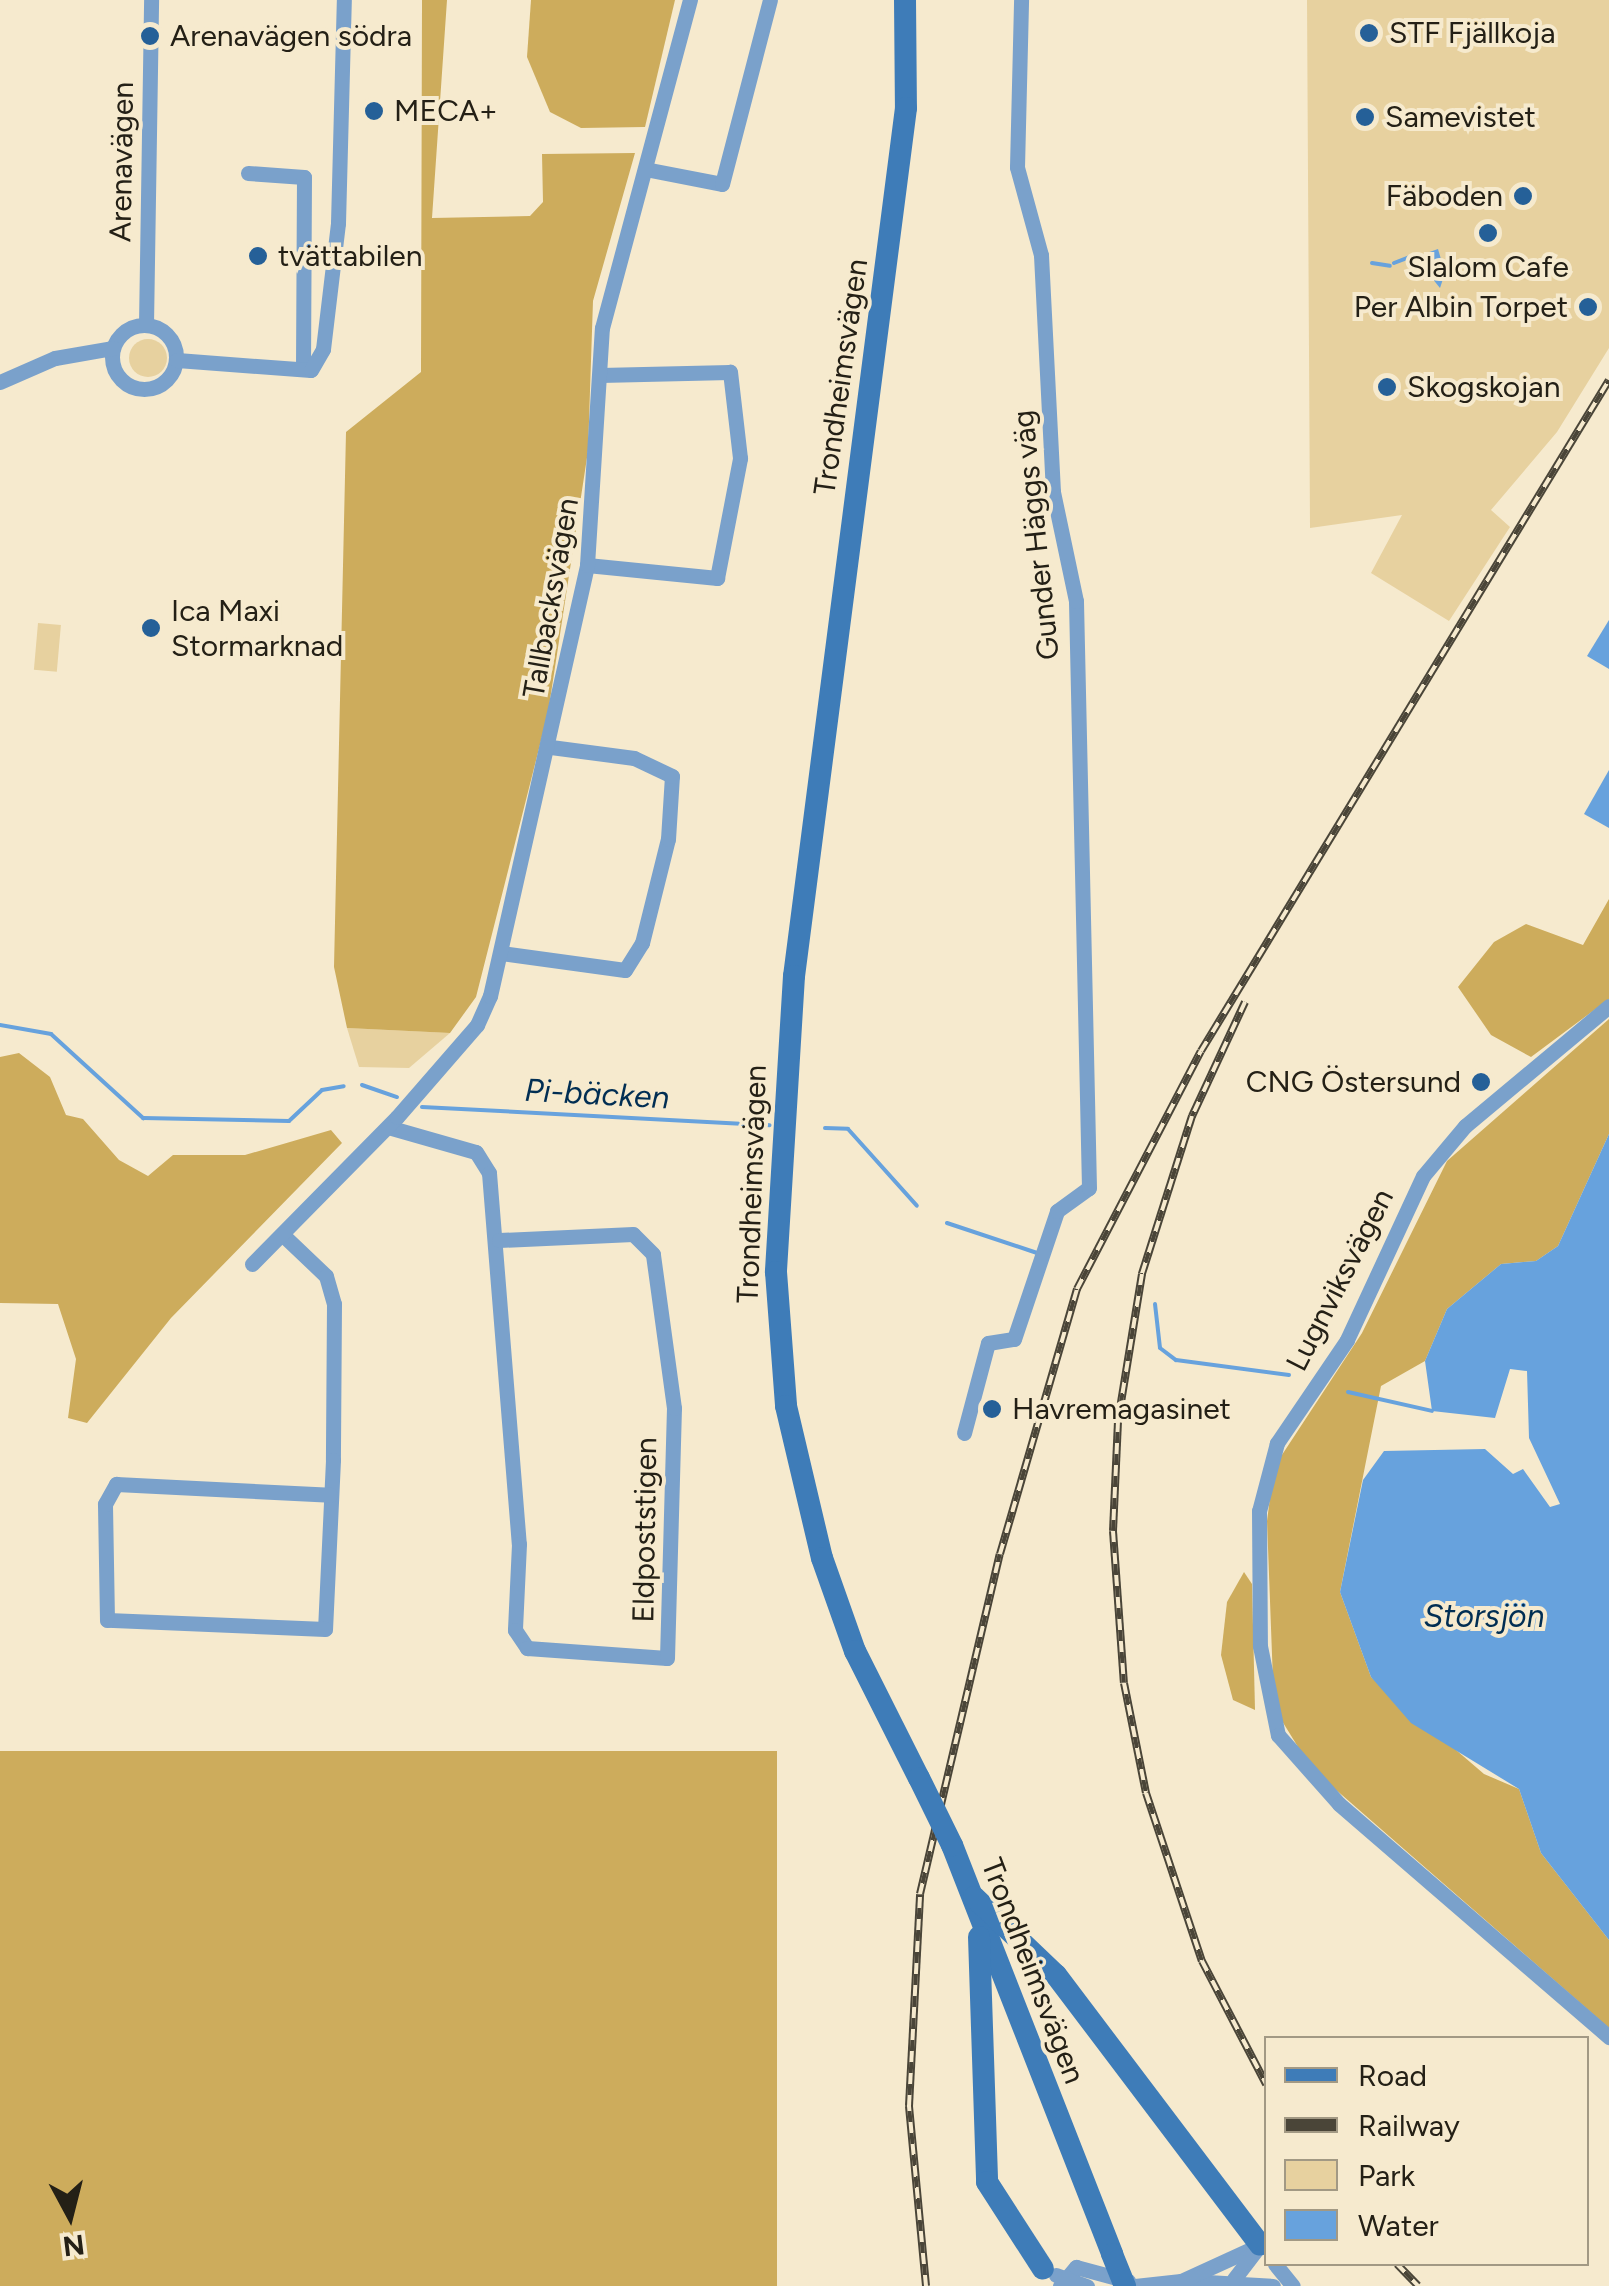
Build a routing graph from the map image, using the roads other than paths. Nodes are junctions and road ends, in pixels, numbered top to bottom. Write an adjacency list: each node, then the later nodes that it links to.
1 (151, 0): 11 (street, Arenavägen)
2 (344, 0): 14 (street)
3 (690, 0): 9 (street, Tallbacksvägen)
4 (770, 0): 9 (street)
5 (905, 0): 8 (main road, Trondheimsvägen)
6 (917, 0): 8 (main road, Trondheimsvägen)
7 (1021, 0): 25 (street, Gunder Häggs väg)
8 (907, 26): 27 (main road, Trondheimsvägen, bridge)
9 (645, 168): 15 (street, Tallbacksvägen)
10 (248, 173): 14 (street)
11 (146, 324): 12 (street); 13 (street)
12 (113, 348): 13 (street); 16 (street)
13 (176, 360): 14 (street)
14 (298, 368)
15 (600, 375): 17 (street, Tallbacksvägen); 17 (street)
16 (0, 382)
17 (586, 565): 18 (street, Tallbacksvägen)
18 (552, 747): 19 (street, Tallbacksvägen); 19 (street)
19 (500, 953): 21 (street, Tallbacksvägen)
20 (1609, 1006): 28 (street, Lugnviksvägen)
21 (394, 1131): 22 (street, Tallbacksvägen); 23 (street, Eldpoststigen)
22 (284, 1236): 24 (street, Tallbacksvägen); 26 (street)
23 (499, 1240): 23 (street, Eldpoststigen)
24 (252, 1264)
25 (964, 1433)
26 (330, 1495): 26 (street)
27 (972, 1890): 29 (main road); 32 (main road); 36 (main road, Trondheimsvägen, bridge)
28 (1609, 2037)
29 (1263, 2249): 31 (street); 33 (street)
30 (1277, 2266): 39 (street)
31 (1234, 2279): 33 (street); 38 (street)
32 (1053, 2280): 34 (street); 35 (street)
33 (1181, 2281): 34 (street)
34 (1152, 2284): 37 (street)
35 (1086, 2286)
36 (1125, 2286)
37 (1134, 2286)
38 (1272, 2286)
39 (1293, 2286)

